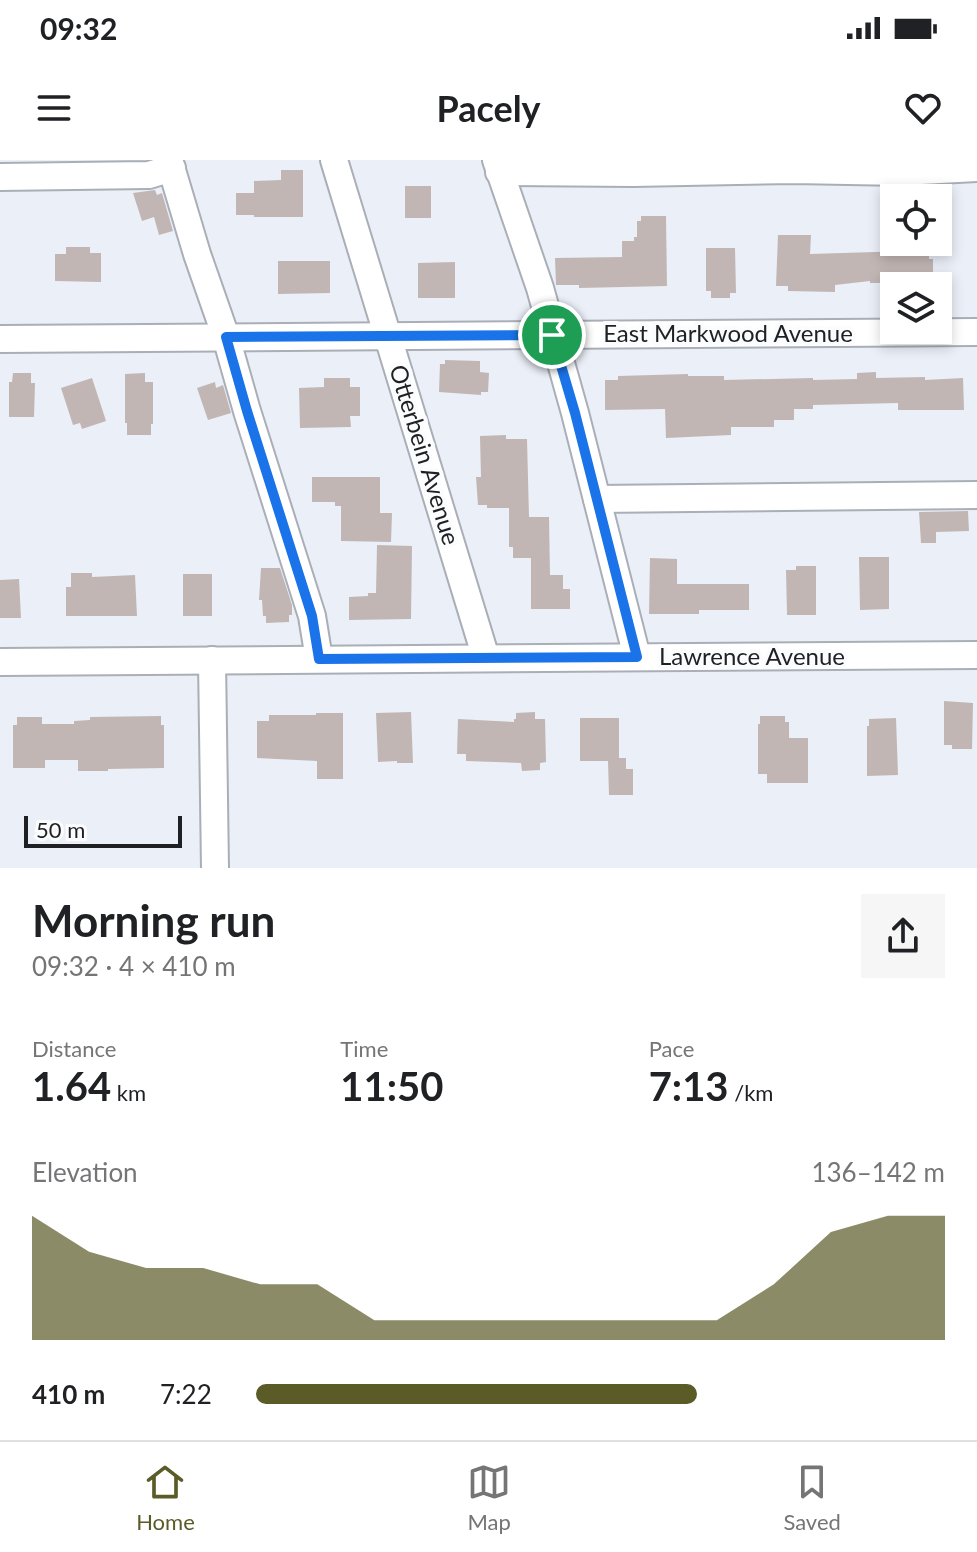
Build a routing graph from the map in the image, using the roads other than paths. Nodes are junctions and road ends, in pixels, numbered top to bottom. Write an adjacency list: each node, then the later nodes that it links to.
1 (334, 160): 8 (street, Otterbein Avenue)
2 (170, 164): 5 (street); 9 (street)
3 (498, 166): 4 (street); 7 (street)
4 (977, 168)
5 (0, 177)
6 (977, 332): 7 (street, East Markwood Avenue)
7 (552, 335): 8 (street, East Markwood Avenue); 12 (street)
8 (388, 336): 9 (street, East Markwood Avenue); 15 (street, Otterbein Avenue)
9 (226, 337): 10 (street, East Markwood Avenue); 16 (street)
10 (0, 339)
11 (977, 495): 12 (street)
12 (597, 499): 14 (street)
13 (977, 655): 14 (street, Lawrence Avenue)
14 (637, 657): 15 (street, Lawrence Avenue)
15 (486, 658): 16 (street, Lawrence Avenue)
16 (319, 659): 17 (street, Lawrence Avenue)
17 (212, 660): 18 (street, Lawrence Avenue); 19 (street)
18 (0, 662)
19 (215, 868)

